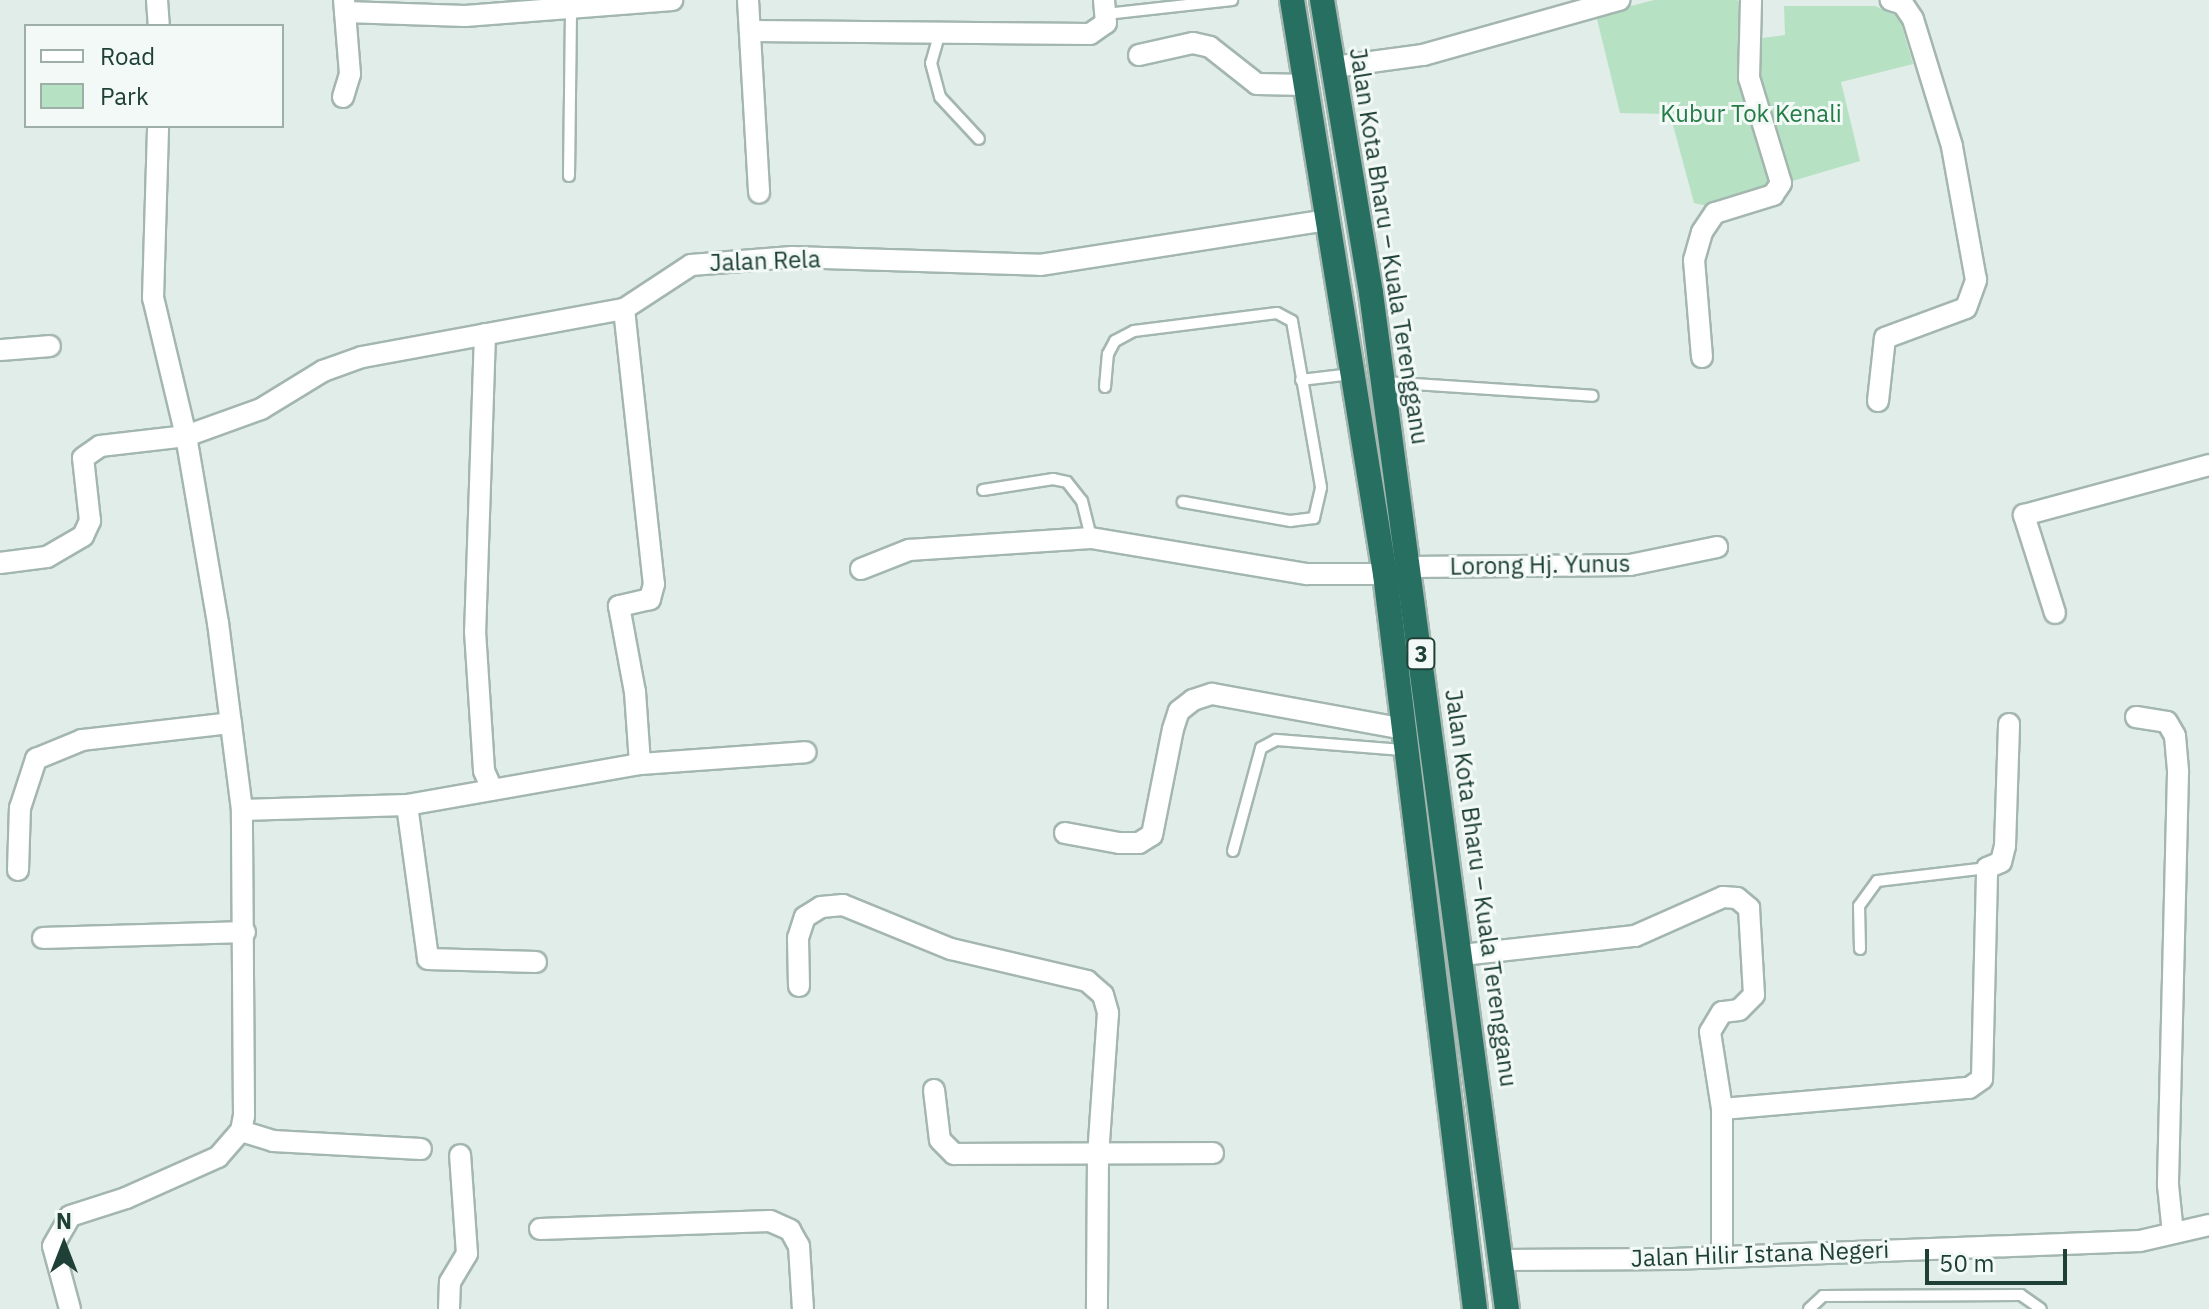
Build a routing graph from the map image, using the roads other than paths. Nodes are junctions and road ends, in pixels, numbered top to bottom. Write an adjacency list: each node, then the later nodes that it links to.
1 (157, 0): 13 (street)
2 (672, 0): 12 (street)
3 (748, 0): 14 (street)
4 (1232, 0): 11 (lane)
5 (1292, 0): 18 (highway, 3)
6 (1322, 0): 17 (highway, Jalan Kota Bharu – Kuala Terengganu / 3)
7 (1751, 0): 29 (street)
8 (1891, 0): 35 (street)
9 (1611, 1): 17 (street)
10 (344, 6): 12 (street); 19 (street)
11 (1105, 7): 15 (street)
12 (571, 10): 22 (lane)
13 (159, 24)
14 (752, 31): 15 (street); 23 (street)
15 (940, 32): 21 (lane)
16 (1139, 55): 18 (street)
17 (1334, 67): 32 (highway, Jalan Kota Bharu – Kuala Terengganu / 3)
18 (1307, 85): 24 (highway, 3)
19 (343, 97)
20 (158, 128): 36 (street)
21 (979, 139)
22 (569, 176)
23 (759, 193)
24 (1329, 220): 25 (street, Jalan Rela); 30 (highway, 3)
25 (624, 309): 26 (street, Jalan Rela); 52 (street)
26 (485, 334): 36 (street, Jalan Rela); 53 (street)
27 (50, 346): 28 (street)
28 (0, 350)
29 (1702, 357)
30 (1353, 374): 31 (lane); 45 (highway, 3)
31 (1301, 380): 33 (lane); 39 (lane)
32 (1384, 382): 34 (lane); 43 (highway, Jalan Kota Bharu – Kuala Terengganu / 3)
33 (1105, 387)
34 (1593, 396)
35 (1878, 401)
36 (186, 436): 42 (street, Jalan Rela); 48 (street)
37 (2209, 465): 46 (street)
38 (983, 490): 40 (lane)
39 (1183, 502)
40 (1091, 538): 44 (street); 45 (street)
41 (1717, 547): 43 (street, Lorong Hj. Yunus)
42 (0, 563)
43 (1409, 567): 63 (highway, Jalan Kota Bharu – Kuala Terengganu / 3)
44 (861, 569)
45 (1385, 574): 50 (highway, 3)
46 (2055, 613)
47 (2136, 717): 75 (street)
48 (231, 723): 55 (street); 59 (street)
49 (2009, 724): 58 (street)
50 (1406, 740): 56 (street); 57 (lane); 82 (highway, 3)
51 (806, 752): 52 (street)
52 (640, 764): 53 (street)
53 (492, 789): 54 (street)
54 (407, 805): 55 (street); 64 (street)
55 (242, 810): 60 (street)
56 (1065, 833)
57 (1233, 851)
58 (1987, 868): 62 (lane); 67 (street)
59 (18, 870)
60 (245, 932): 61 (street); 68 (street)
61 (43, 938)
62 (1860, 949)
63 (1462, 955): 67 (street); 77 (highway, Jalan Kota Bharu – Kuala Terengganu / 3)
64 (536, 962)
65 (799, 986): 72 (street)
66 (934, 1090): 72 (street)
67 (1722, 1109): 76 (street)
68 (241, 1131): 69 (street); 78 (street)
69 (421, 1149)
70 (1213, 1153): 72 (street)
71 (460, 1155): 79 (street)
72 (1098, 1155): 81 (street)
73 (2209, 1225): 75 (street, Jalan Hilir Istana Negeri)
74 (540, 1229): 80 (street)
75 (2173, 1233): 76 (street, Jalan Hilir Istana Negeri)
76 (1722, 1257): 77 (street, Jalan Hilir Istana Negeri)
77 (1501, 1260): 83 (highway, Jalan Kota Bharu – Kuala Terengganu / 3)
78 (70, 1309)
79 (449, 1309)
80 (803, 1309)
81 (1097, 1309)
82 (1475, 1309)
83 (1507, 1309)
84 (1809, 1309): 85 (lane)
85 (2041, 1309)

